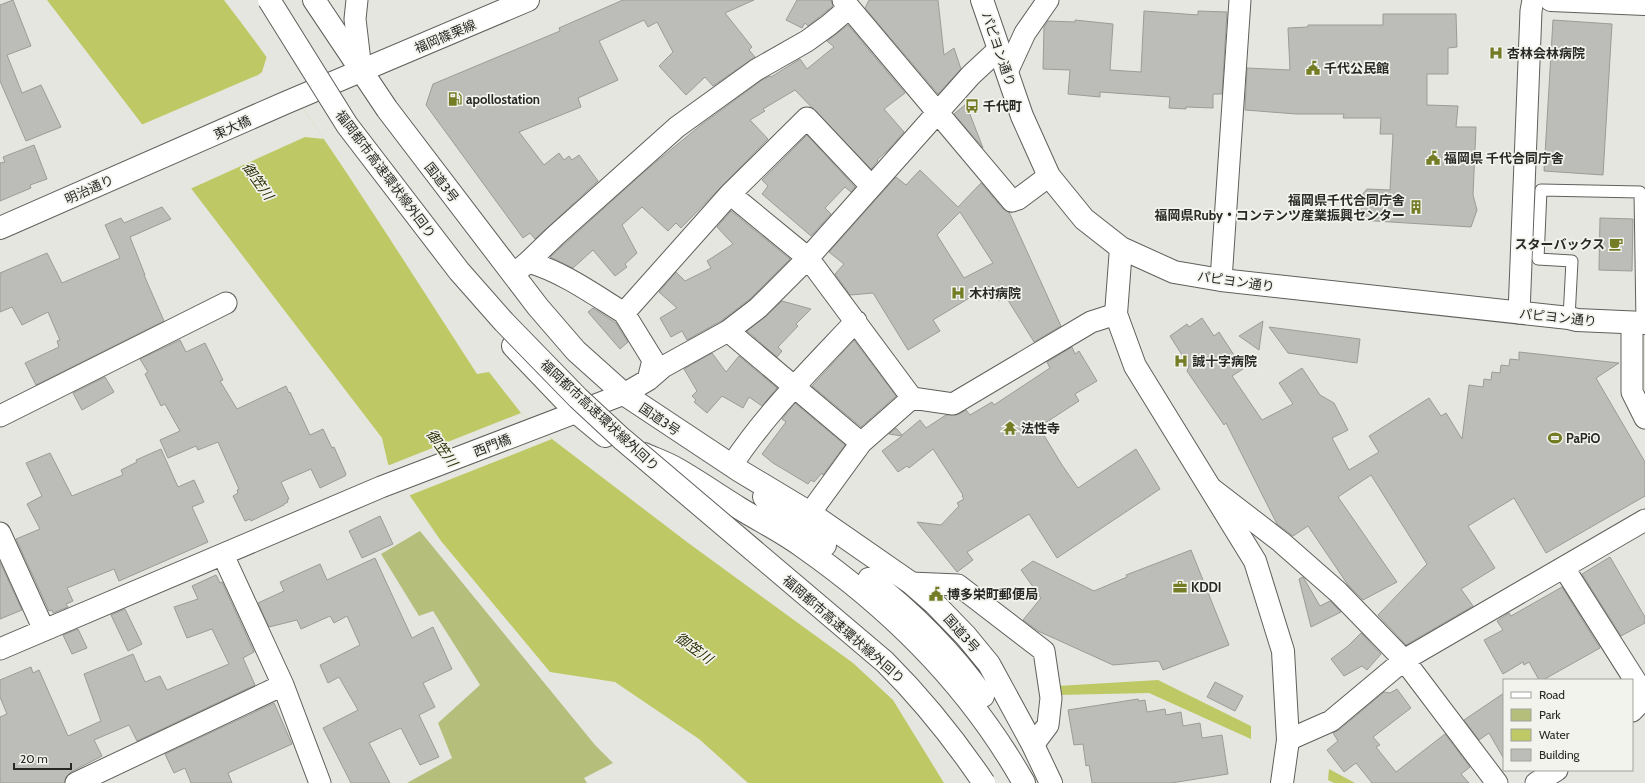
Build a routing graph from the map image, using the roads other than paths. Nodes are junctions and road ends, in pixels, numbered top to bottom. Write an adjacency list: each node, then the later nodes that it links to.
1 (265, 0): 16 (main road); 63 (main road, bridge)
2 (269, 0): 64 (main road, 福岡都市高速環状線外回り, bridge)
3 (314, 0): 14 (main road, 国道3号)
4 (357, 0): 14 (street)
5 (528, 0): 14 (main road, 福岡篠栗線)
6 (982, 0): 13 (main road, パピヨン通り)
7 (1048, 0): 15 (street)
8 (1240, 0): 26 (street)
9 (1534, 0): 29 (street)
10 (1551, 0): 12 (main road)
11 (846, 4): 17 (street); 25 (street)
12 (1645, 4)
13 (1000, 49): 15 (main road, パピヨン通り); 17 (street, 西門橋)
14 (361, 70): 16 (main road); 25 (main road, 国道3号)
15 (1007, 72): 19 (main road, パピヨン通り)
16 (326, 86): 18 (main road, 東大橋); 39 (main road)
17 (937, 114): 19 (street); 20 (street, 西門橋)
18 (179, 150): 22 (main road, 明治通り)
19 (1049, 176): 23 (main road, パピヨン通り)
20 (871, 186): 21 (street); 24 (street, 西門橋)
21 (730, 194): 24 (street); 28 (street)
22 (0, 228)
23 (1121, 248): 26 (main road, パピヨン通り); 30 (main road)
24 (808, 258): 32 (street); 34 (street, 西門橋)
25 (521, 268): 28 (street); 37 (main road, 国道3号)
26 (1221, 280): 29 (main road, パピヨン通り)
27 (226, 303): 40 (street)
28 (624, 313): 35 (street)
29 (1519, 313): 31 (main road, パピヨン通り)
30 (1116, 314): 38 (street); 45 (main road)
31 (1569, 318): 33 (main road, パピヨン通り); 33 (lane)
32 (856, 321): 36 (street); 38 (street)
33 (1640, 323): 41 (street)
34 (728, 331): 35 (street, 西門橋); 36 (street)
35 (648, 380): 37 (street, 西門橋)
36 (793, 388): 43 (street); 44 (street)
37 (624, 394): 39 (street, 西門橋); 44 (main road, 国道3号)
38 (912, 398): 43 (street)
39 (576, 412): 42 (main road); 49 (street, 西門橋)
40 (0, 416)
41 (1645, 418)
42 (607, 438): 65 (main road); 66 (main road)
43 (861, 443): 46 (street)
44 (736, 468): 46 (main road, 国道3号); 67 (main road)
45 (1208, 486): 54 (street); 58 (main road)
46 (810, 513): 51 (main road, 国道3号)
47 (1645, 520): 50 (street)
48 (0, 533): 52 (street)
49 (223, 555): 52 (street, 西門橋); 55 (street)
50 (1564, 568): 54 (street); 56 (street)
51 (911, 583): 59 (main road, 国道3号); 59 (street)
52 (44, 630): 53 (street, 西門橋)
53 (0, 649)
54 (1404, 660): 58 (street); 70 (street)
55 (283, 685): 61 (street); 62 (street)
56 (1645, 697): 57 (street)
57 (1633, 709)
58 (1288, 740): 69 (main road)
59 (1033, 745): 68 (main road, 国道3号)
60 (1554, 771): 71 (street)
61 (76, 783)
62 (320, 783)
63 (976, 783)
64 (984, 783)
65 (990, 783)
66 (1024, 783)
67 (1032, 783)
68 (1051, 783)
69 (1282, 783)
70 (1497, 783)
71 (1536, 783)

